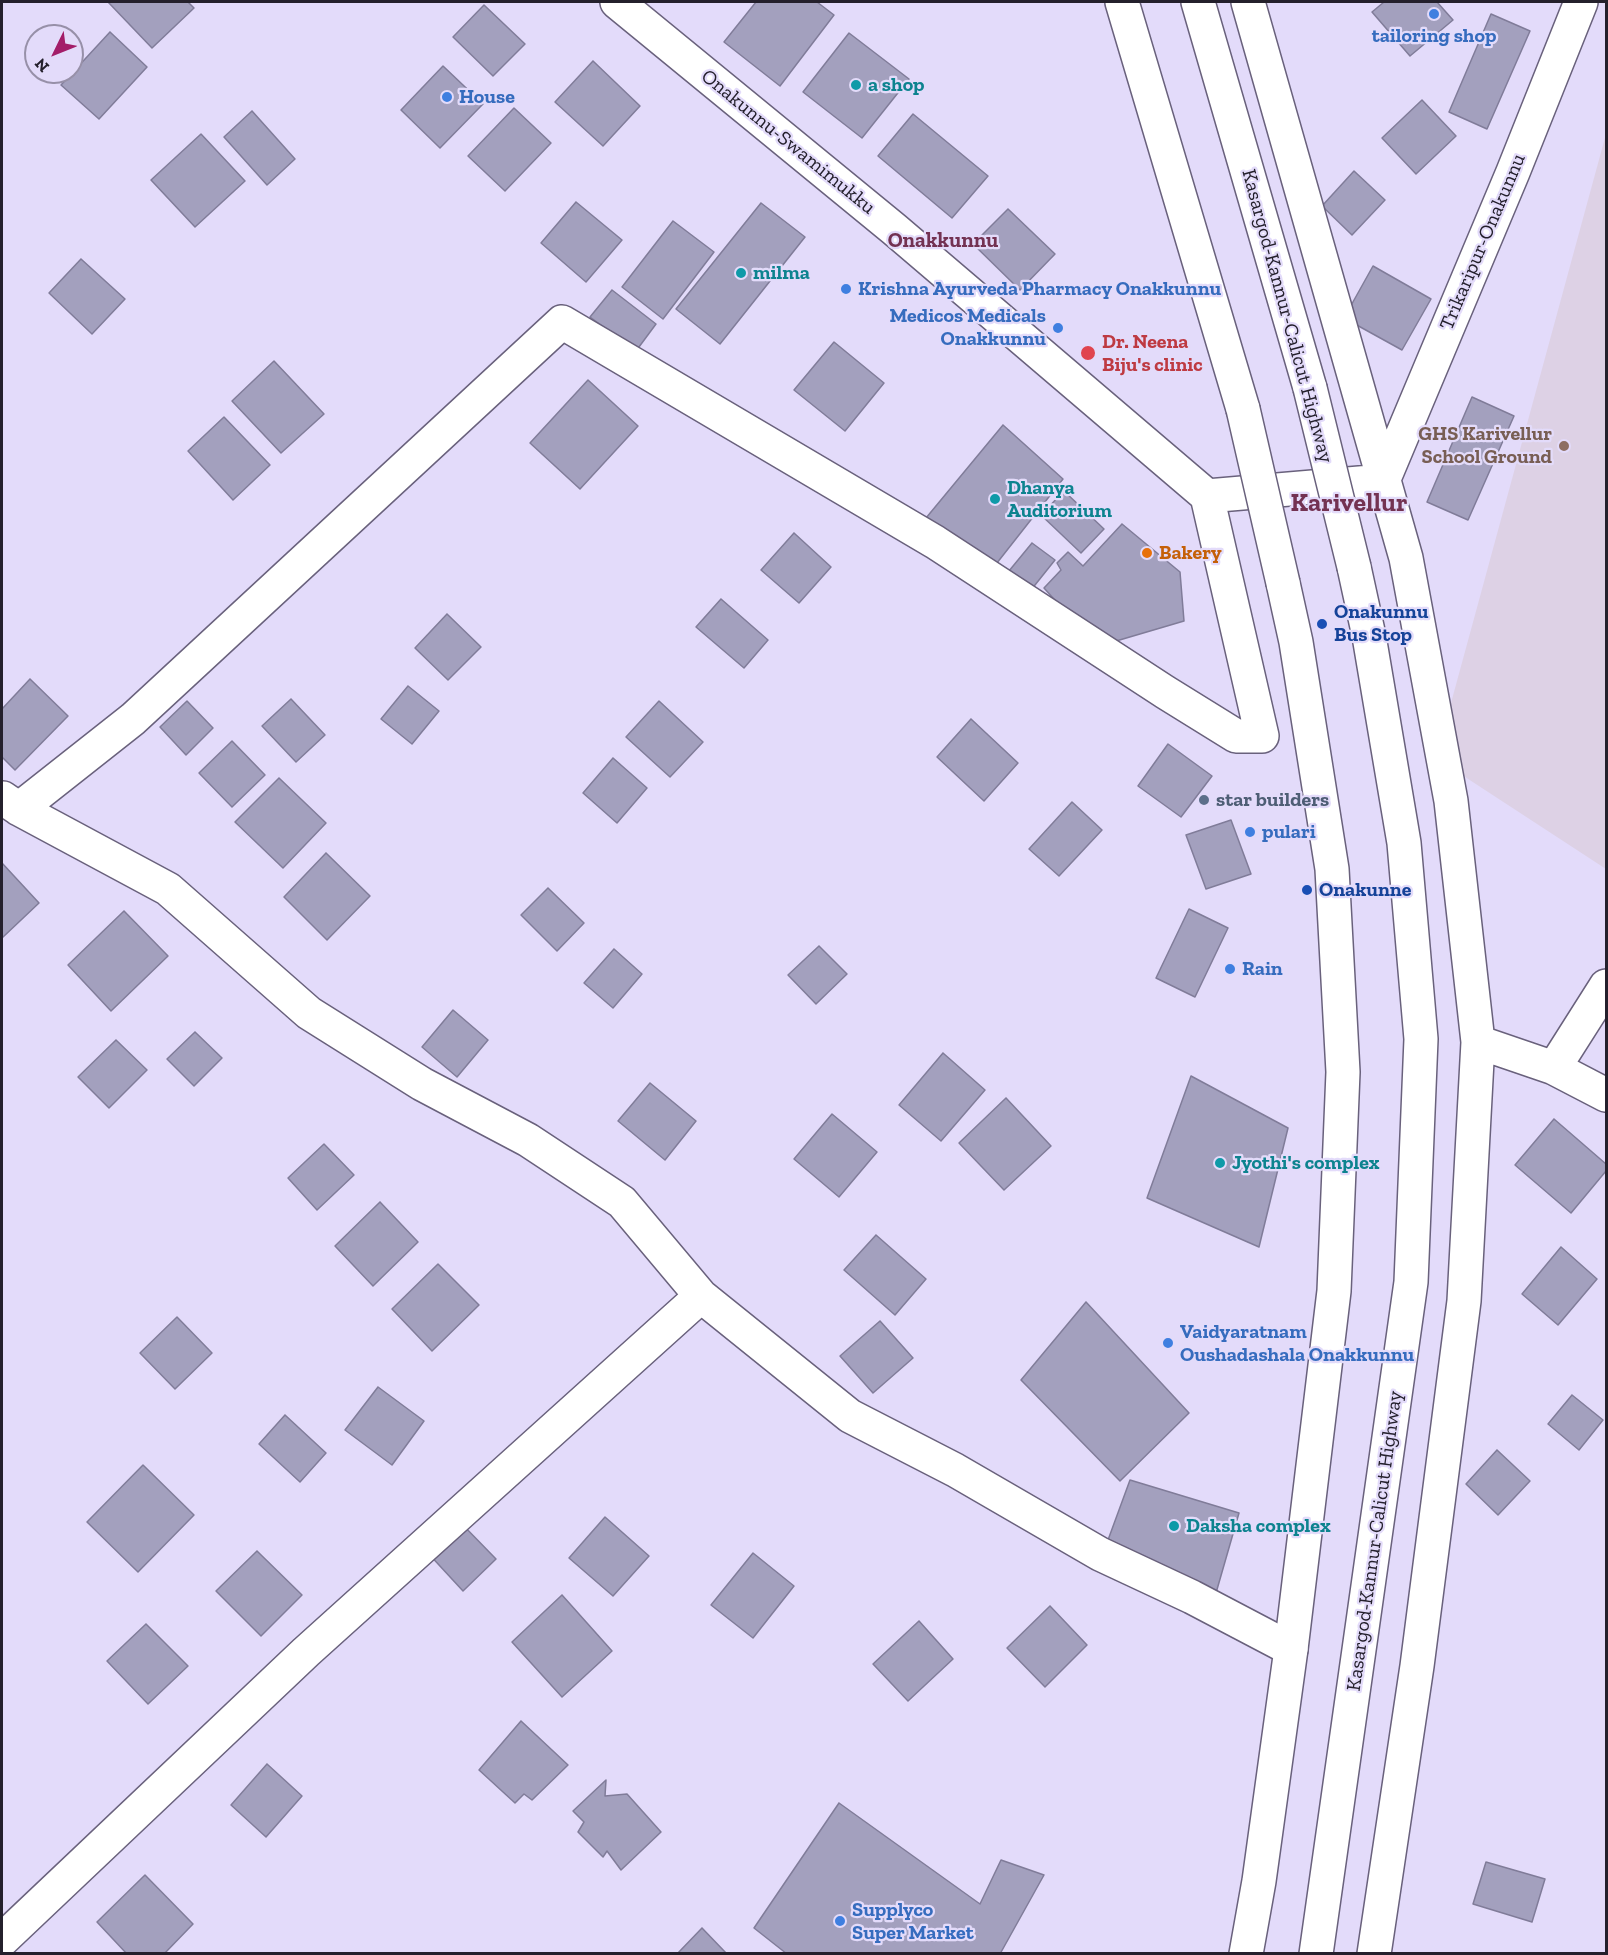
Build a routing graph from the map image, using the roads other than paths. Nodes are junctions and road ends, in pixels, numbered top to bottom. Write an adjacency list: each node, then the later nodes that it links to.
1 (617, 2): 7 (main road, Onakunnu-Swamimukku)
2 (1122, 2): 14 (main road, bridge)
3 (1198, 2): 17 (main road, Kasargod-Kannur-Calicut Highway, bridge)
4 (1248, 2): 6 (main road)
5 (1581, 2): 6 (main road, Trikaripur-Onakunnu)
6 (1383, 482): 7 (main road); 10 (main road)
7 (1207, 496): 8 (main road)
8 (10, 802): 13 (main road)
9 (1606, 986): 11 (main road)
10 (1478, 1042): 11 (main road); 18 (main road)
11 (1554, 1068): 12 (main road)
12 (1606, 1095)
13 (701, 1296): 14 (main road); 15 (main road)
14 (1291, 1649): 16 (main road)
15 (2, 1940)
16 (1246, 1953)
17 (1316, 1953)
18 (1374, 1953)

